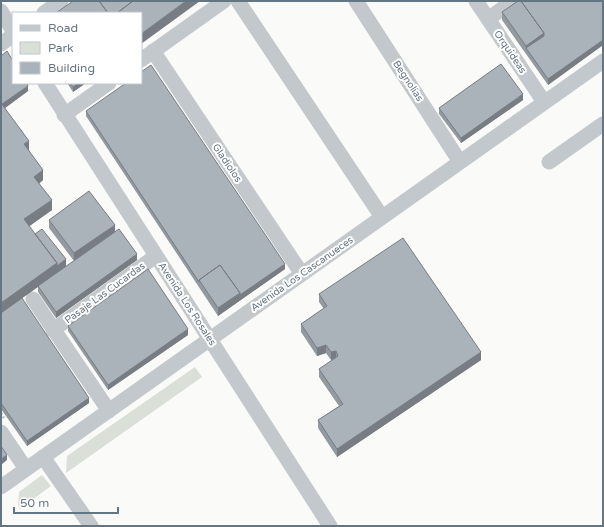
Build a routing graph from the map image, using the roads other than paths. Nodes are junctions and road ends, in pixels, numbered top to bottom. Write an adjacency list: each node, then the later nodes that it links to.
1 (61, 1): 8 (street)
2 (238, 1): 23 (street)
3 (356, 1): 21 (street, Begnolias)
4 (476, 1): 9 (street, Orquideas)
5 (513, 1): 9 (street)
6 (222, 2): 13 (street)
7 (1, 11): 10 (street)
8 (45, 12)
9 (488, 19): 18 (street, Orquideas)
10 (12, 29)
11 (12, 36): 12 (street)
12 (1, 44)
13 (153, 51): 14 (street); 25 (street, Gladiolos)
14 (142, 59)
15 (603, 61): 18 (street, Avenida Los Cascanueces)
16 (46, 84): 19 (street, Avenida Los Rosales)
17 (108, 84): 19 (street)
18 (544, 102): 21 (street, Avenida Los Cascanueces)
19 (64, 115): 24 (street, Avenida Los Rosales)
20 (603, 124): 22 (street)
21 (460, 162): 23 (street, Avenida Los Cascanueces)
22 (549, 162)
23 (382, 217): 25 (street, Avenida Los Cascanueces)
24 (156, 256): 27 (street, Pasaje Las Cucardas); 28 (street, Avenida Los Rosales)
25 (302, 274): 28 (street, Avenida Los Cascanueces)
26 (33, 299): 27 (street)
27 (53, 330): 29 (street)
28 (209, 339): 29 (street, Avenida Los Cascanueces); 35 (street, Avenida Los Rosales)
29 (109, 411): 31 (street, Avenida Los Cascanueces)
30 (1, 432): 32 (street)
31 (44, 457): 32 (street, Avenida Los Cascanueces); 34 (street)
32 (26, 469): 33 (street, Avenida Los Cascanueces)
33 (1, 487)
34 (91, 526)
35 (330, 526)

